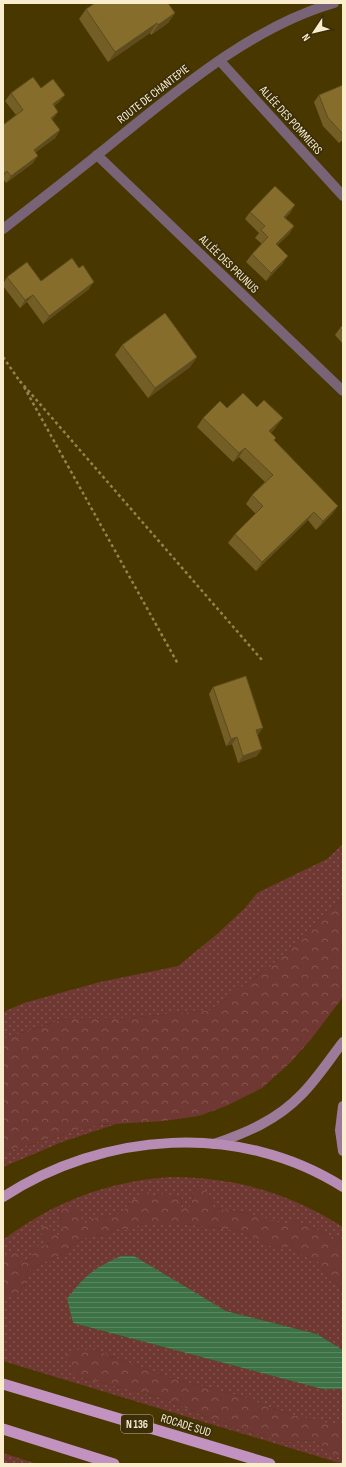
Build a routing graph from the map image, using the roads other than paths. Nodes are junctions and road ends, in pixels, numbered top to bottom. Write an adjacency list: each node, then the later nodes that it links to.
1 (334, 3): 2 (street, ROUTE DE CHANTEPIE)
2 (322, 5): 3 (street, ROUTE DE CHANTEPIE)
3 (220, 61): 4 (street, ROUTE DE CHANTEPIE); 5 (street, ALLÉE DES POMMIERS)
4 (98, 154): 6 (street, ROUTE DE CHANTEPIE); 7 (street, ALLÉE DES PRUNUS)
5 (343, 196)
6 (3, 229)
7 (343, 391)
8 (343, 1042): 10 (main road)
9 (343, 1106): 11 (main road)
10 (214, 1144): 12 (main road); 13 (main road)
11 (343, 1151)
12 (343, 1186)
13 (3, 1197)
14 (3, 1384): 17 (highway, ROCADE SUD / N 136)
15 (3, 1429): 16 (highway)
16 (114, 1464)
17 (270, 1464)

